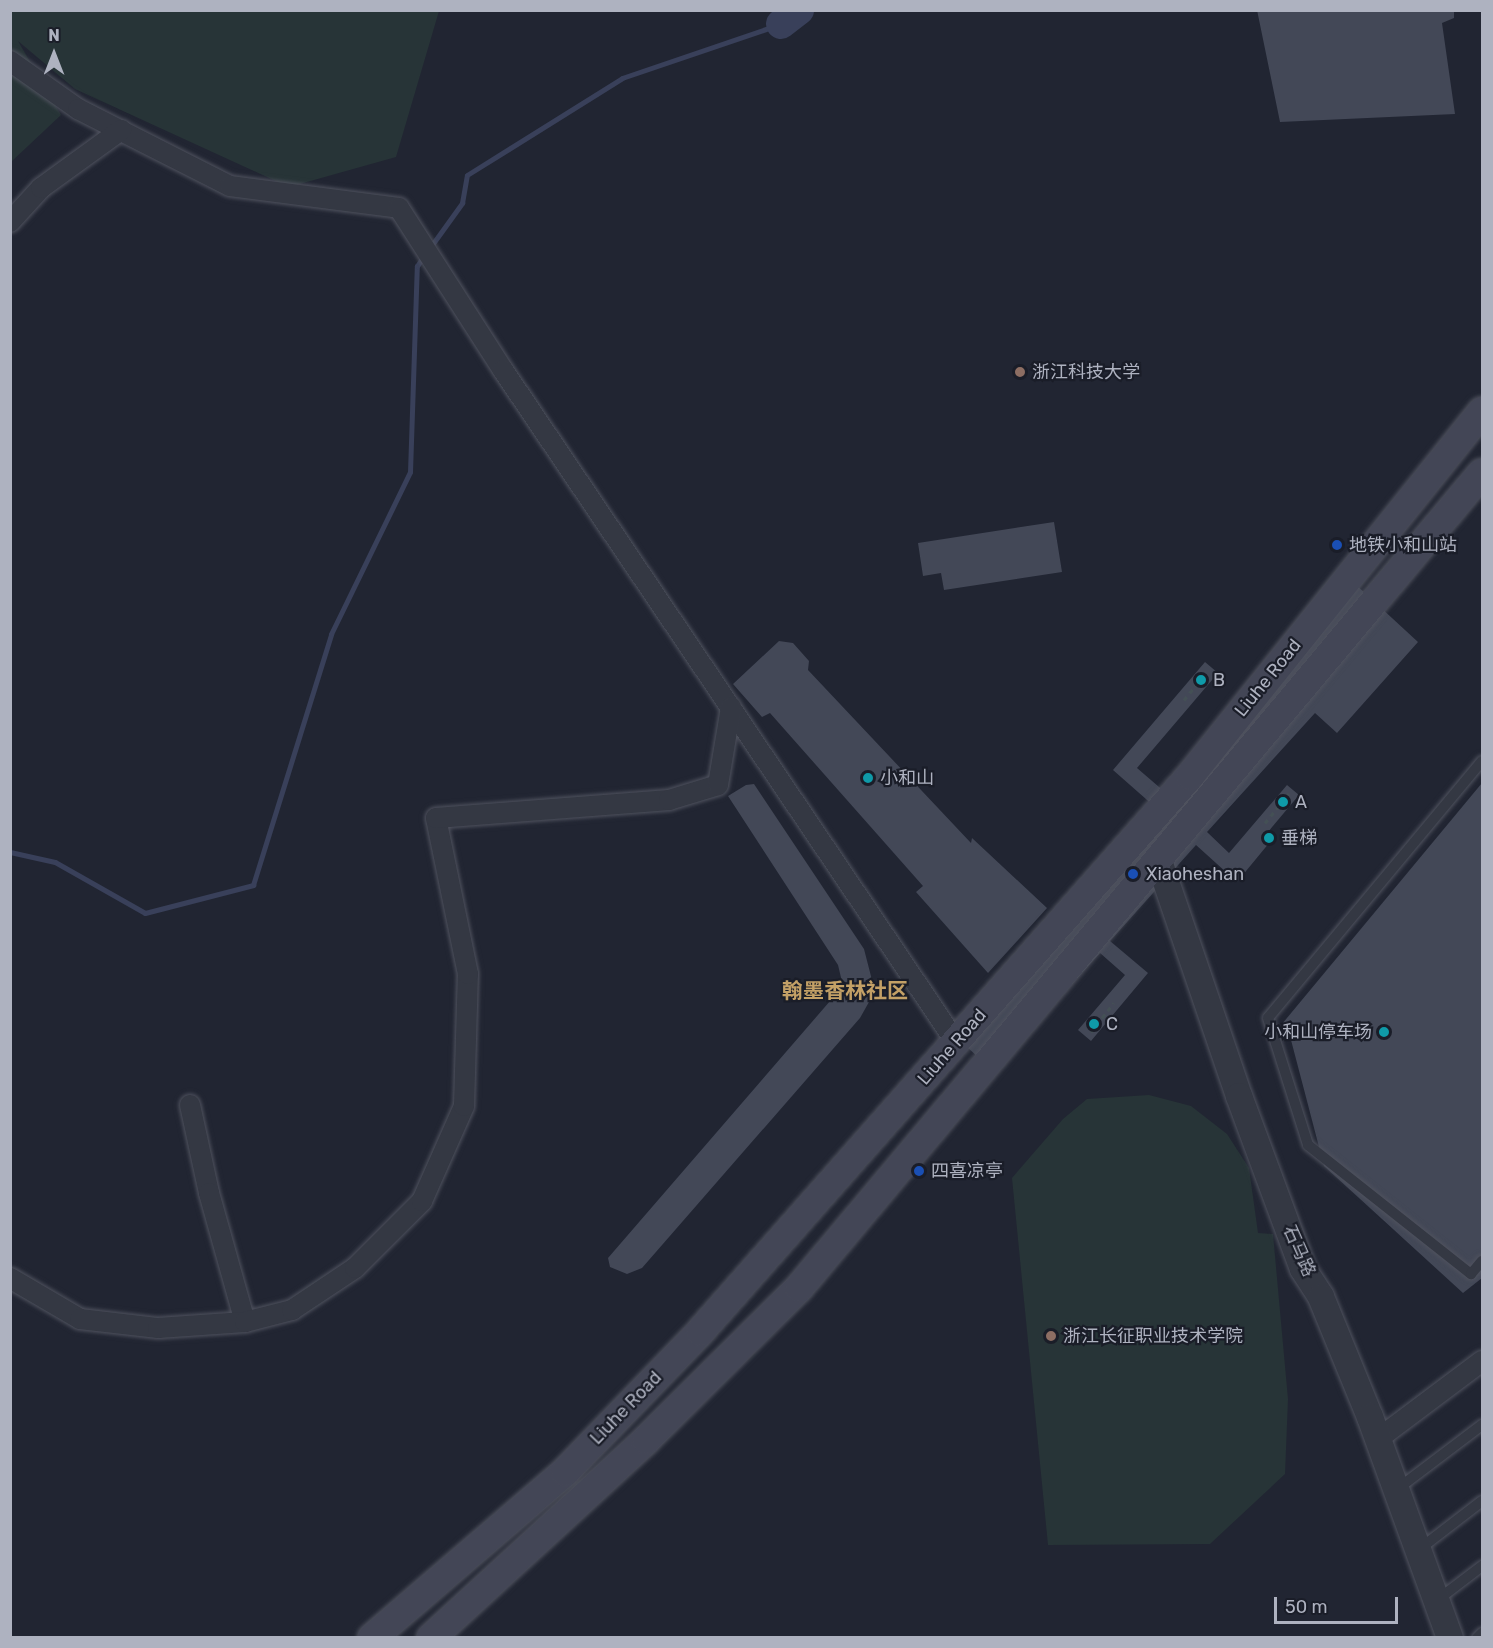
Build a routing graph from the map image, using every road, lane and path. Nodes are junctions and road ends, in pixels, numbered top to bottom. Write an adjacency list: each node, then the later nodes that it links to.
1 (10, 61): 2 (street)
2 (121, 130): 3 (street); 8 (street)
3 (10, 222)
4 (1482, 411): 15 (main road, Liuhe Road)
5 (1482, 473): 12 (main road, Liuhe Road)
6 (1207, 672): 7 (path)
7 (1184, 700)
8 (731, 706): 15 (street); 19 (street)
9 (1482, 761): 17 (lane)
10 (1289, 793): 11 (path)
11 (1265, 823)
12 (1159, 861): 22 (street, 石马路); 30 (main road, Liuhe Road)
13 (1113, 1003): 14 (path)
14 (1091, 1032)
15 (956, 1042): 29 (main road, Liuhe Road)
16 (190, 1105): 19 (street)
17 (1482, 1261)
18 (10, 1278): 19 (street)
19 (245, 1322)
20 (1482, 1361): 22 (street)
21 (1482, 1425): 23 (lane)
22 (1378, 1440): 23 (street, 石马路)
23 (1395, 1491): 25 (street, 石马路)
24 (1482, 1501): 25 (lane)
25 (1417, 1551): 27 (street, 石马路)
26 (1482, 1566): 27 (lane)
27 (1436, 1601): 31 (street, 石马路)
28 (1482, 1633): 32 (lane)
29 (372, 1638)
30 (431, 1638)
31 (1450, 1638)
32 (1477, 1638)

